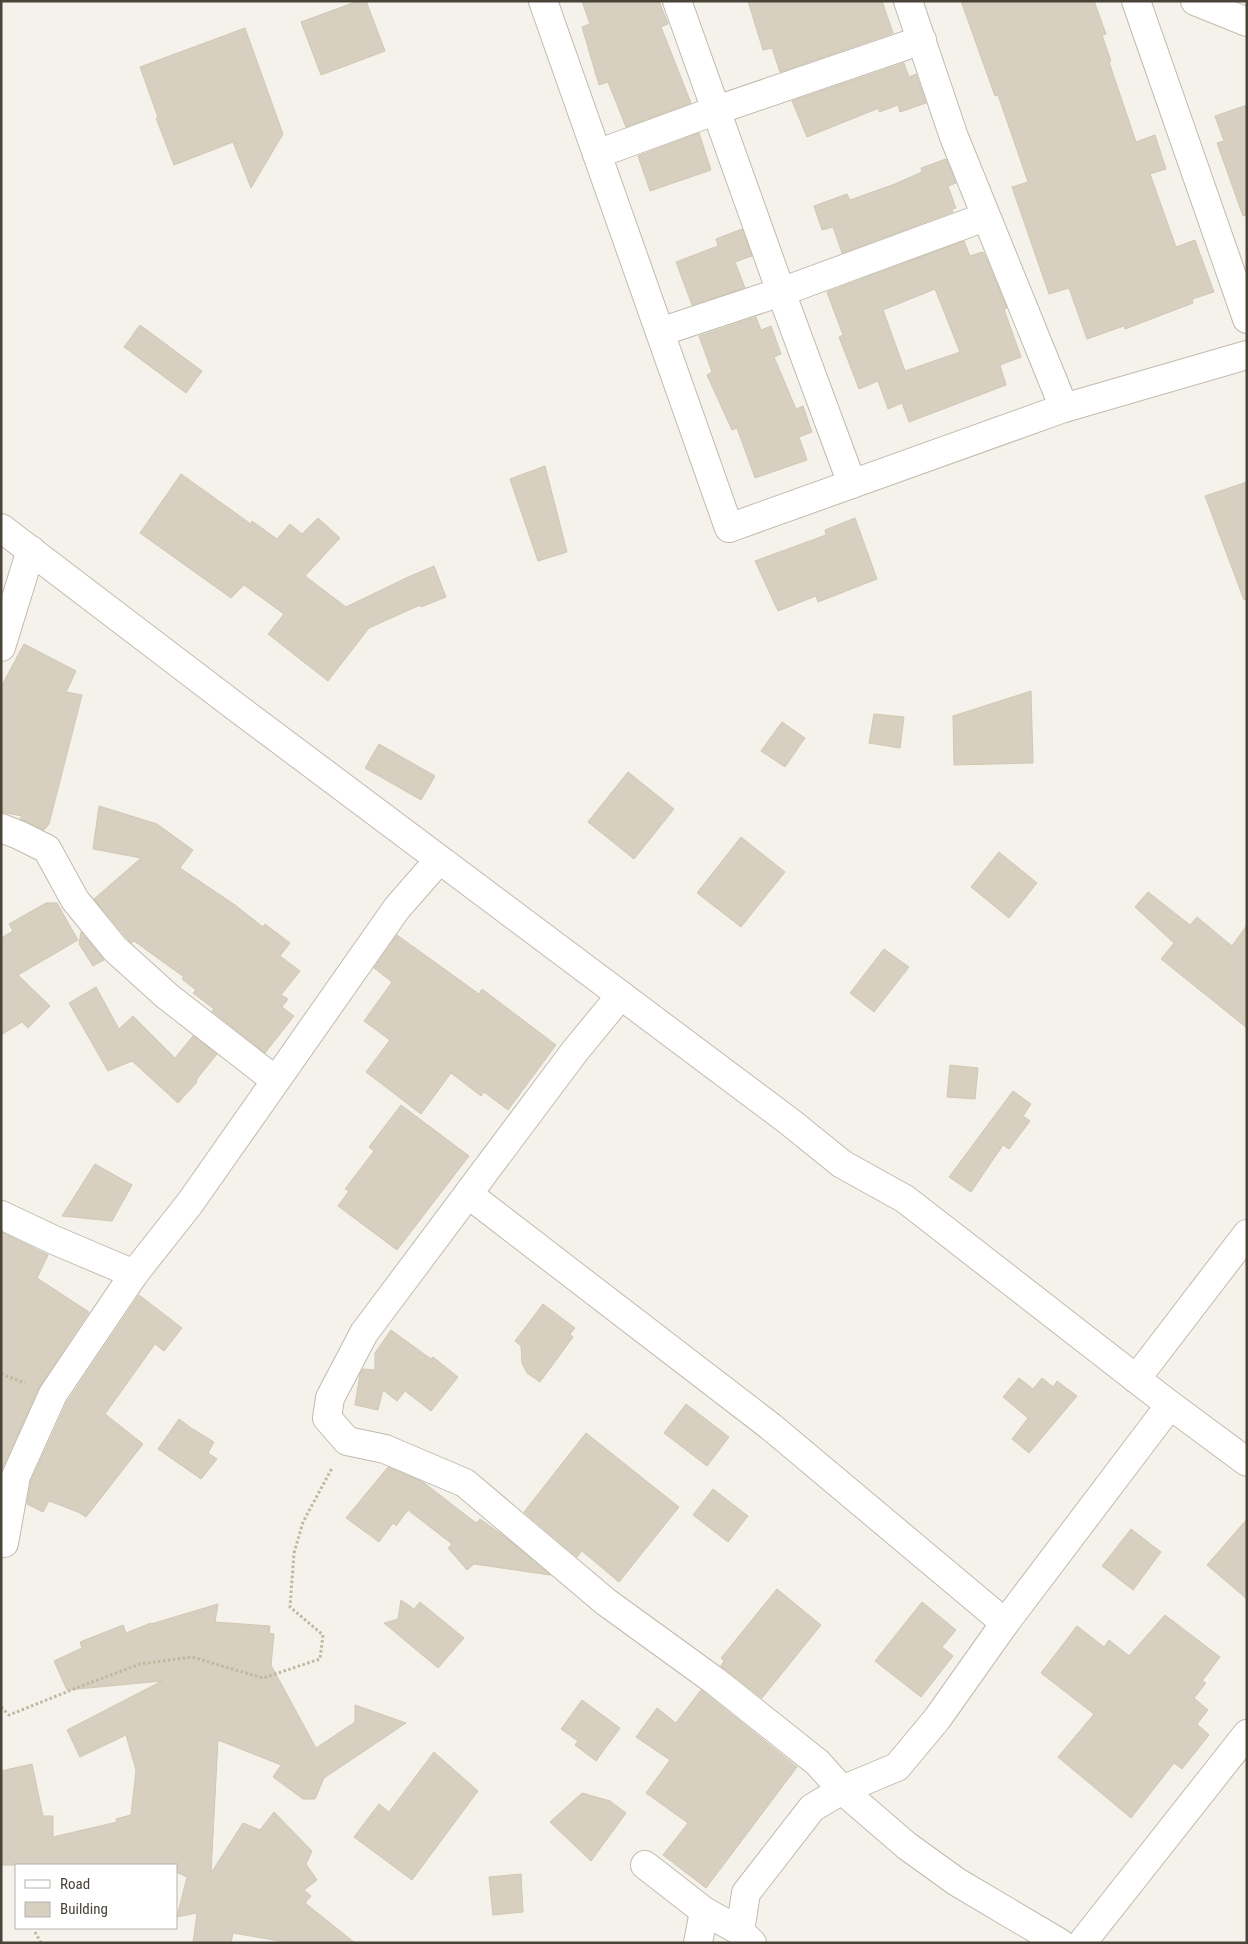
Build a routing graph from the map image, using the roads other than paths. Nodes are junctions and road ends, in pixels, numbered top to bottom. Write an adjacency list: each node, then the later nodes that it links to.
1 (544, 1): 9 (street)
2 (677, 1): 8 (street)
3 (908, 1): 7 (street)
4 (1136, 1): 12 (street)
5 (1195, 1): 6 (street)
6 (1247, 22)
7 (922, 40): 8 (street); 10 (street)
8 (717, 110): 9 (street); 11 (street)
9 (597, 154): 13 (street)
10 (985, 217): 11 (street); 15 (street)
11 (780, 292): 13 (street); 16 (street)
12 (1247, 319)
13 (660, 332): 16 (street)
14 (1247, 356): 15 (street)
15 (1064, 408): 16 (street)
16 (852, 484)
17 (1, 528): 18 (street)
18 (31, 550): 19 (street); 21 (street)
19 (1, 647)
20 (1, 828): 23 (street)
21 (439, 860): 22 (street); 23 (street)
22 (621, 995): 24 (street); 28 (street)
23 (275, 1080): 27 (street)
24 (468, 1194): 32 (street); 34 (street)
25 (1, 1215): 27 (street)
26 (1247, 1234): 28 (street)
27 (134, 1274): 31 (street)
28 (1136, 1379): 29 (street)
29 (1170, 1405): 30 (street); 32 (street)
30 (1247, 1462)
31 (4, 1543)
32 (1005, 1623): 34 (street)
33 (1247, 1734): 40 (street)
34 (842, 1790): 37 (street); 39 (street)
35 (645, 1865): 36 (street)
36 (704, 1910): 37 (street); 38 (street)
37 (746, 1937)
38 (698, 1943)
39 (1060, 1943)
40 (1082, 1943)

